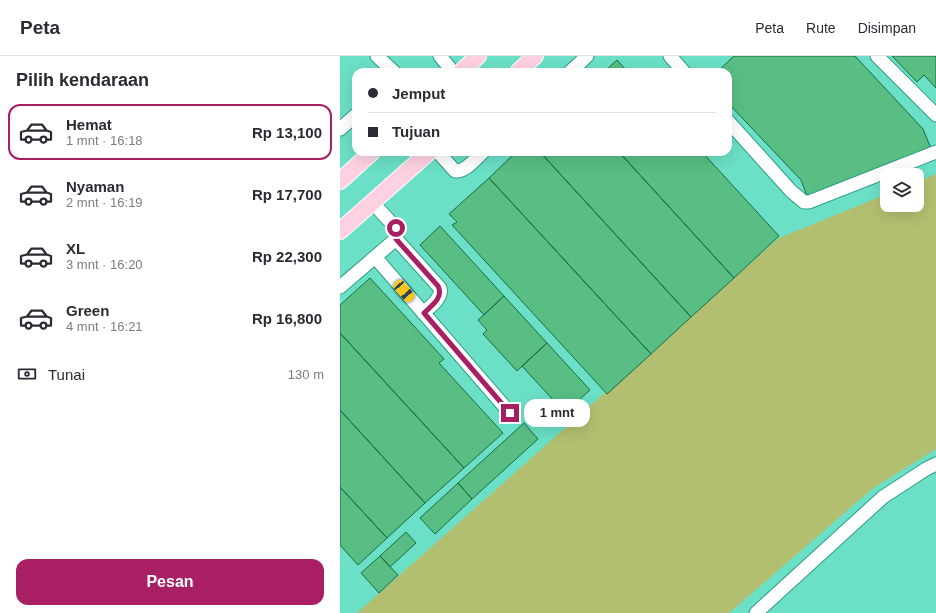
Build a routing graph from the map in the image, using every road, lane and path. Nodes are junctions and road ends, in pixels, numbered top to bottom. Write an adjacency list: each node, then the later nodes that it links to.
1 (377, 56): 8 (street)
2 (440, 56): 9 (street)
3 (478, 56): 10 (main road)
4 (535, 56): 11 (main road)
5 (587, 56): 12 (street)
6 (670, 56): 13 (street)
7 (877, 56): 14 (street)
8 (390, 68)
9 (450, 68)
10 (465, 68)
11 (522, 68)
12 (574, 68)
13 (680, 68)
14 (936, 115)
15 (352, 118): 17 (street)
16 (732, 125): 18 (street)
17 (340, 129)
18 (936, 152)
19 (368, 156): 23 (main road)
20 (424, 156): 24 (main road)
21 (442, 156): 22 (street)
22 (479, 156)
23 (340, 181)
24 (372, 202): 25 (main road); 26 (street)
25 (342, 229)
26 (396, 239): 27 (street); 29 (street)
27 (375, 257): 28 (street); 29 (street)
28 (340, 288)
29 (424, 313): 30 (street)
30 (510, 413)
31 (936, 464): 32 (street)
32 (756, 613)

